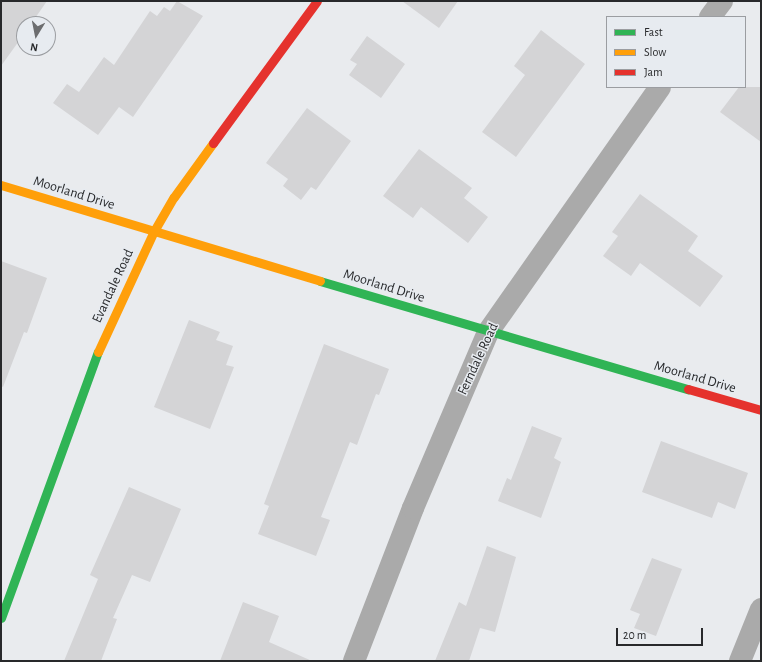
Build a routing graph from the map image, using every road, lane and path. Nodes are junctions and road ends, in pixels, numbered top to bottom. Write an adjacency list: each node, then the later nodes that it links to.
1 (317, 1): 6 (street, Evandale Road)
2 (722, 1): 3 (street)
3 (711, 16)
4 (659, 88): 7 (street, Ferndale Road)
5 (1, 185): 6 (street, Moorland Drive)
6 (154, 231): 7 (street, Moorland Drive); 10 (street, Evandale Road)
7 (488, 332): 8 (street, Moorland Drive); 11 (street, Ferndale Road)
8 (761, 410)
9 (761, 609): 12 (street)
10 (1, 618)
11 (354, 661)
12 (740, 661)

